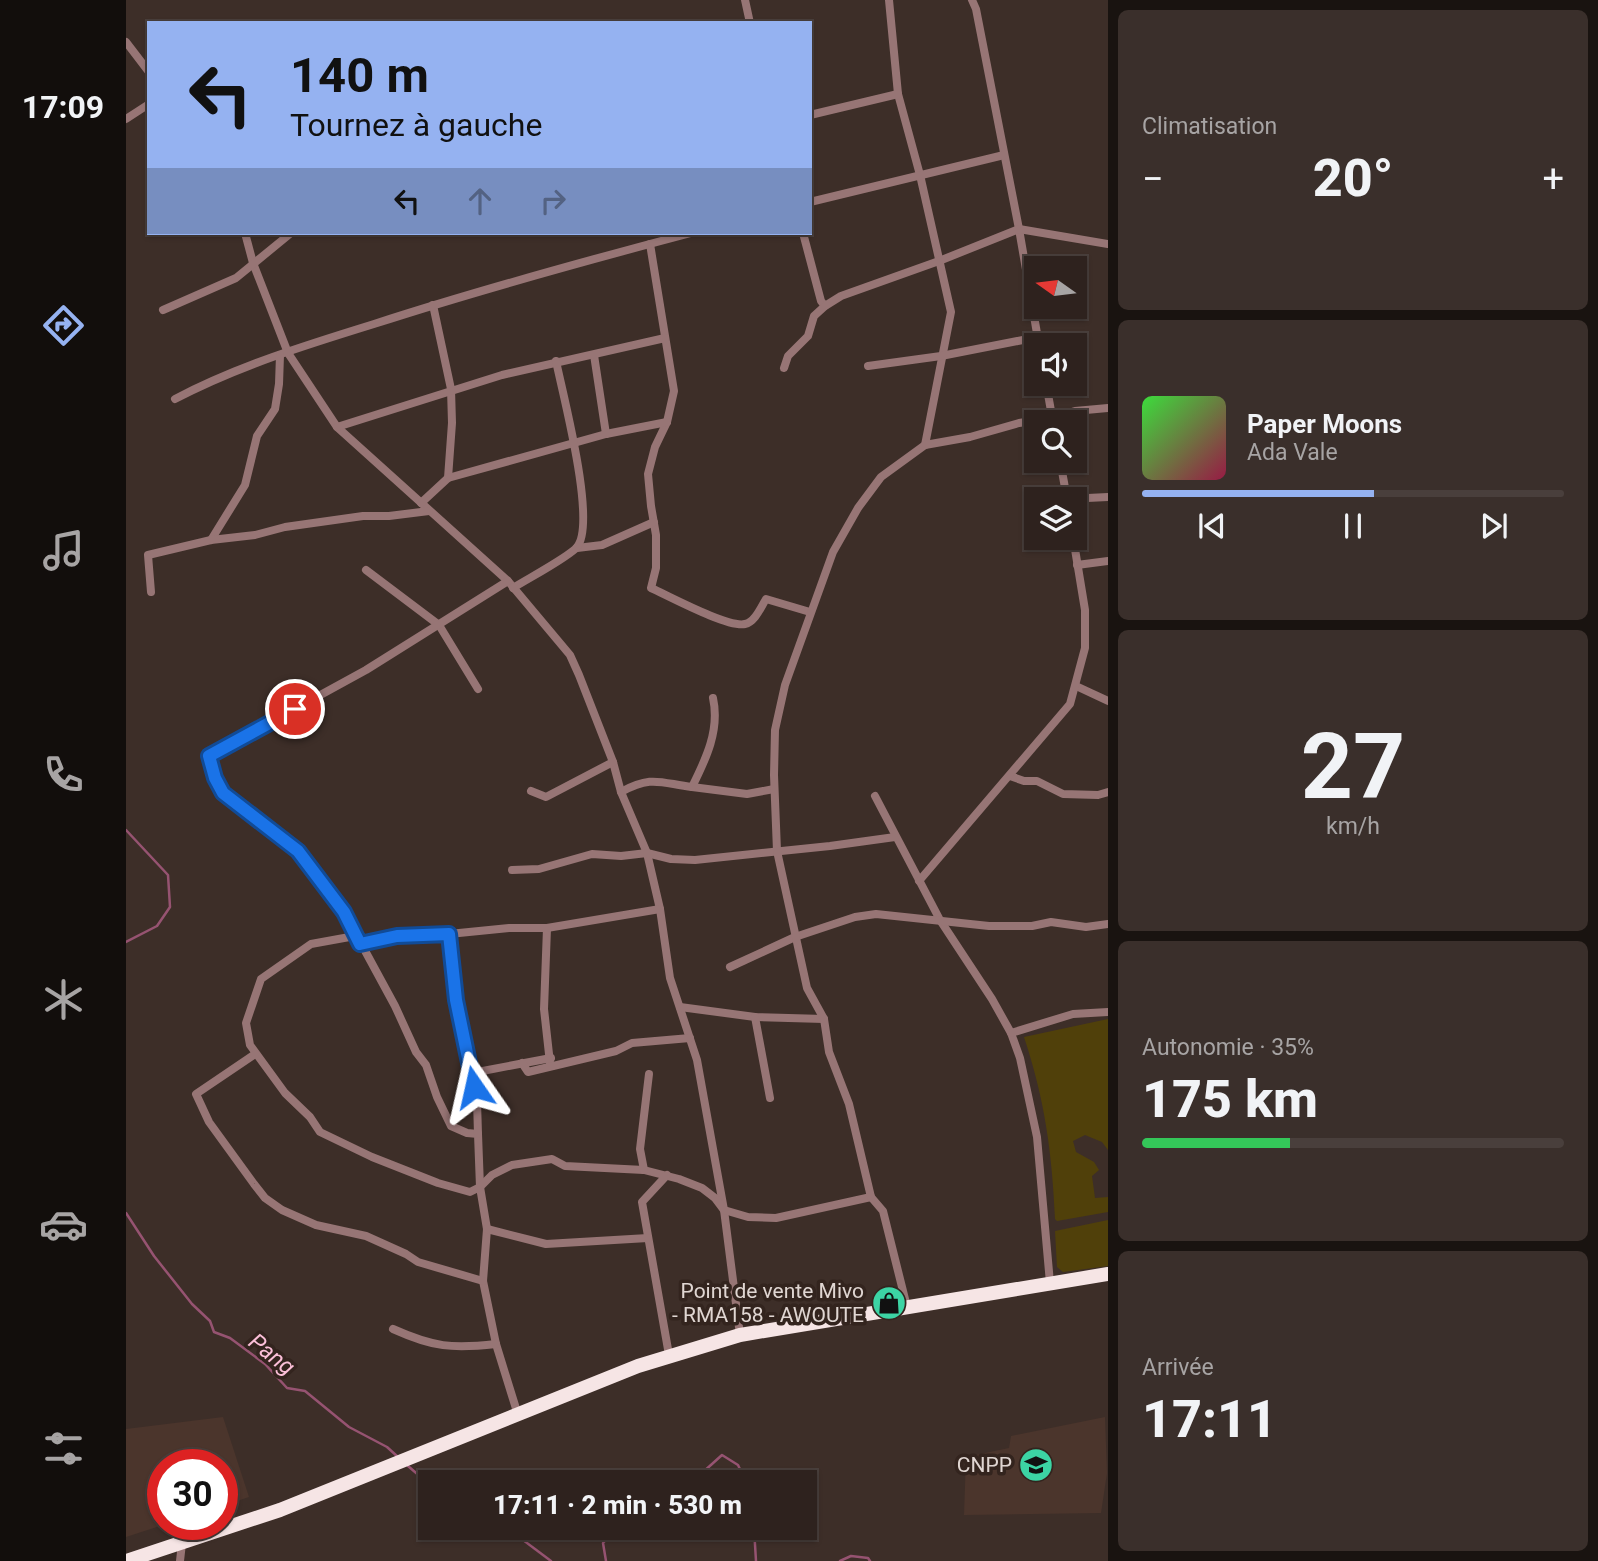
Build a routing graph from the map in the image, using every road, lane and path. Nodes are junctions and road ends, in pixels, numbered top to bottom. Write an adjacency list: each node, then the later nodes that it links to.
1 (745, 0): 4 (street)
2 (889, 0): 7 (street)
3 (972, 0): 11 (street)
4 (750, 21)
5 (126, 42): 6 (street)
6 (147, 69)
7 (898, 94): 9 (street); 12 (street)
8 (147, 105): 10 (street)
9 (812, 116)
10 (126, 119)
11 (1004, 155): 12 (street); 14 (street)
12 (920, 174): 13 (street); 21 (street)
13 (812, 201)
14 (1019, 229): 20 (street); 21 (street); 26 (street)
15 (245, 235): 22 (street)
16 (288, 235): 22 (street)
17 (683, 235): 19 (street)
18 (804, 235): 24 (street)
19 (649, 244): 23 (street); 27 (street)
20 (1108, 244)
21 (939, 261): 24 (street); 31 (street)
22 (253, 263): 25 (street); 29 (street)
23 (433, 305): 29 (street); 35 (street)
24 (825, 306): 34 (street)
25 (163, 310)
26 (1038, 333)
27 (665, 338): 30 (street); 39 (street)
28 (1024, 343): 31 (street)
29 (284, 354): 36 (street); 41 (street); 51 (street)
30 (594, 355): 32 (street); 42 (street)
31 (941, 356): 33 (street); 44 (street)
32 (556, 361): 35 (street); 43 (street)
33 (868, 366)
34 (784, 368)
35 (451, 389): 41 (street); 45 (street)
36 (175, 399)
37 (1108, 408): 38 (street)
38 (1086, 410)
39 (667, 422): 42 (street); 50 (street)
40 (1024, 423): 44 (street)
41 (337, 428): 48 (street)
42 (606, 434): 43 (street)
43 (573, 443): 45 (street); 52 (street)
44 (925, 445): 59 (street)
45 (449, 478): 48 (street)
46 (1108, 497): 47 (street)
47 (1087, 498)
48 (421, 503): 49 (street)
49 (429, 511): 51 (street); 57 (street)
50 (654, 522): 52 (street); 59 (street)
51 (211, 540): 58 (street)
52 (577, 548): 57 (street)
53 (1075, 550): 55 (street)
54 (1108, 561): 55 (street)
55 (1077, 565): 61 (street)
56 (366, 570): 60 (street)
57 (510, 584): 60 (street); 65 (street)
58 (151, 592)
59 (810, 612): 68 (street)
60 (439, 625): 62 (street); 84 (street)
61 (1076, 686): 64 (street); 66 (street)
62 (478, 689)
63 (713, 698): 67 (street)
64 (1108, 701)
65 (613, 762): 69 (street); 70 (street)
66 (1010, 776): 71 (street); 77 (street)
67 (692, 787): 68 (street); 70 (street)
68 (774, 789): 74 (street)
69 (531, 792)
70 (621, 792): 75 (street)
71 (1108, 792)
72 (875, 796): 73 (street)
73 (895, 836): 74 (street); 77 (street)
74 (777, 851): 75 (street); 83 (street)
75 (647, 853): 76 (street); 78 (street)
76 (512, 870)
77 (919, 881): 79 (street)
78 (660, 909): 81 (street); 86 (street)
79 (940, 920): 80 (street); 83 (street); 90 (street)
80 (1108, 924)
81 (547, 928): 82 (street); 93 (street)
82 (449, 934): 84 (street); 94 (street)
83 (795, 937): 85 (street); 89 (street)
84 (358, 940): 92 (street); 97 (street)
85 (730, 967)
86 (680, 1007): 88 (street); 91 (street)
87 (1108, 1012): 90 (street)
88 (755, 1017): 89 (street); 96 (street)
89 (824, 1019): 101 (street)
90 (1011, 1033): 107 (street)
91 (690, 1038): 93 (street); 102 (street)
92 (255, 1054): 100 (street); 106 (street)
93 (550, 1062): 94 (street)
94 (472, 1073): 97 (street)
95 (649, 1074): 98 (street)
96 (770, 1098)
97 (478, 1134): 100 (street)
98 (644, 1170): 99 (street); 100 (street)
99 (667, 1175): 102 (street); 104 (street)
100 (480, 1187): 103 (street)
101 (871, 1197): 102 (street); 108 (street)
102 (724, 1210): 110 (street)
103 (487, 1229): 104 (street); 106 (street)
104 (648, 1238): 112 (street)
105 (1108, 1274): 107 (highway)
106 (483, 1280): 111 (street)
107 (1050, 1283): 108 (highway)
108 (907, 1307): 110 (highway)
109 (393, 1329): 111 (street)
110 (740, 1335): 112 (highway)
111 (496, 1344): 113 (street)
112 (669, 1355): 113 (highway)
113 (518, 1415): 114 (highway)
114 (182, 1543): 115 (highway); 116 (street)
115 (126, 1560)
116 (180, 1561)

